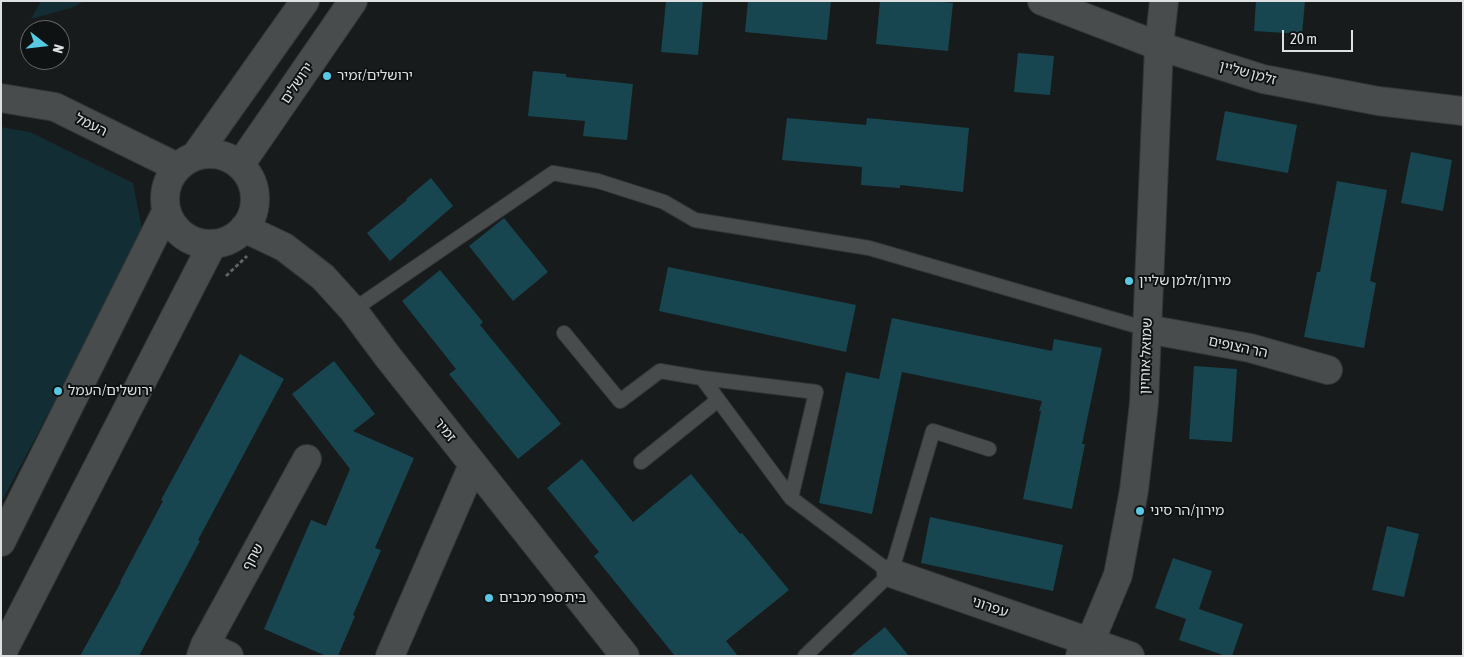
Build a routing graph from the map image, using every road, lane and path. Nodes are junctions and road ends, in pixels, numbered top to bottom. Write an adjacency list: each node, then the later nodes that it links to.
1 (305, 1): 8 (street)
2 (353, 1): 9 (street, ירושלים)
3 (1042, 1): 5 (street, זלמן שליין)
4 (1164, 1): 5 (street, שמואל אוחיון)
5 (1159, 46): 7 (street, זלמן שליין); 14 (street, שמואל אוחיון)
6 (1, 98): 8 (street, העמל)
7 (1463, 111)
8 (186, 161): 9 (street); 10 (street)
9 (240, 165): 11 (street)
10 (166, 212): 12 (street); 24 (street)
11 (244, 228): 12 (street); 13 (street, זמיר)
12 (212, 244): 28 (street)
13 (353, 310): 14 (lane); 22 (street, זמיר)
14 (1146, 330): 16 (street, הר הצופים); 26 (street, שמואל אוחיון)
15 (564, 333): 17 (lane)
16 (1328, 370)
17 (702, 378): 18 (lane); 23 (lane)
18 (718, 400): 21 (lane); 23 (lane)
19 (989, 449): 25 (lane)
20 (307, 459): 27 (street, שחף)
21 (641, 462)
22 (473, 465): 29 (street); 30 (street, זמיר)
23 (792, 498): 25 (lane)
24 (1, 542)
25 (890, 573): 26 (street, עפרוני); 31 (lane)
26 (1085, 649): 32 (street, עפרוני)
27 (212, 652)
28 (1, 655)
29 (390, 656)
30 (625, 656)
31 (804, 656)
32 (1130, 656)

